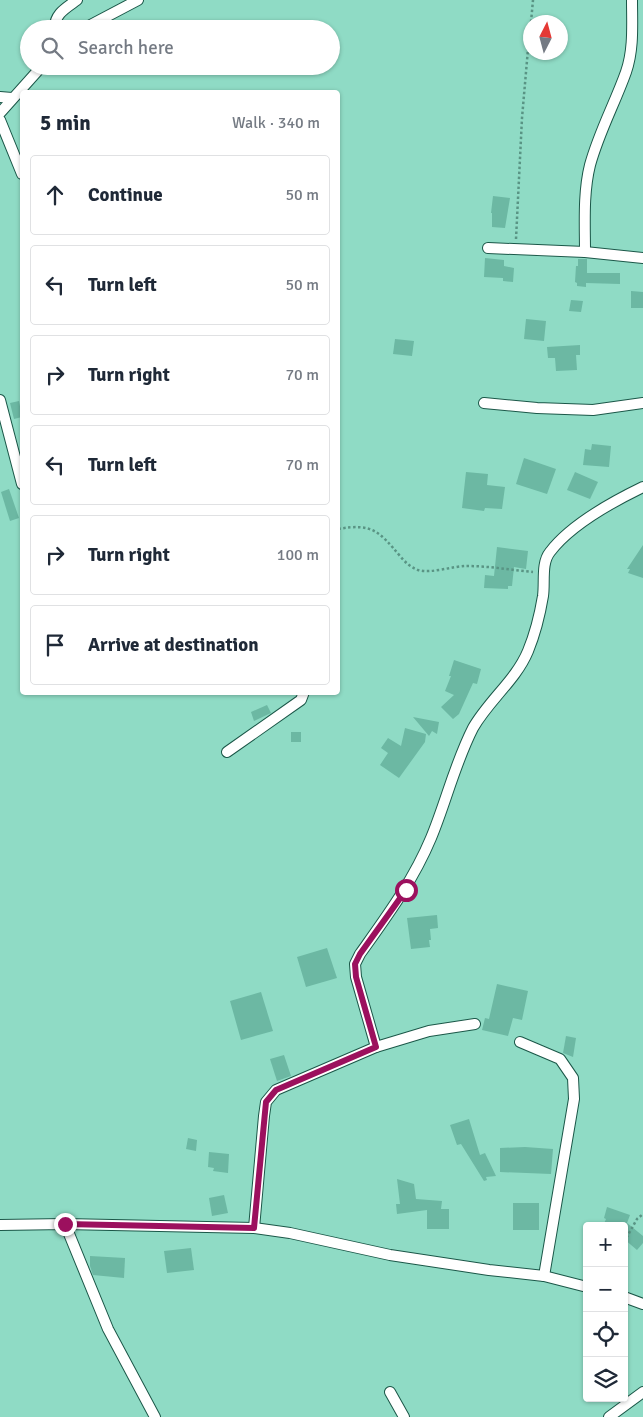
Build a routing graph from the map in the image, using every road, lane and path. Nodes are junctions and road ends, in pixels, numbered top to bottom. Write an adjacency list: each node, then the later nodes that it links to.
1 (77, 0): 6 (street)
2 (138, 0): 7 (street)
3 (533, 0): 5 (path)
4 (632, 0): 17 (street)
5 (532, 15)
6 (56, 20)
7 (100, 20)
8 (527, 60): 16 (path)
9 (34, 75): 11 (street)
10 (0, 96): 11 (street)
11 (12, 98): 12 (street)
12 (0, 113)
13 (0, 120): 14 (street)
14 (20, 169)
15 (488, 248): 16 (street)
16 (516, 250): 17 (street)
17 (585, 252): 18 (street)
18 (643, 258)
19 (0, 400): 22 (street)
20 (484, 403): 21 (street)
21 (643, 403)
22 (20, 476)
23 (643, 487): 25 (street)
24 (340, 529): 25 (path)
25 (544, 573): 30 (street)
26 (303, 695): 27 (street)
27 (227, 752)
28 (476, 1024): 30 (street)
29 (520, 1042): 36 (street)
30 (376, 1047): 34 (street)
31 (643, 1214): 35 (path)
32 (65, 1224): 33 (street); 34 (street); 42 (street)
33 (0, 1225)
34 (254, 1228): 36 (street)
35 (628, 1235)
36 (544, 1276): 37 (street)
37 (583, 1286)
38 (628, 1298): 39 (street)
39 (643, 1304)
40 (390, 1392): 43 (street)
41 (643, 1392): 44 (street)
42 (155, 1417)
43 (404, 1417)
44 (609, 1417)

